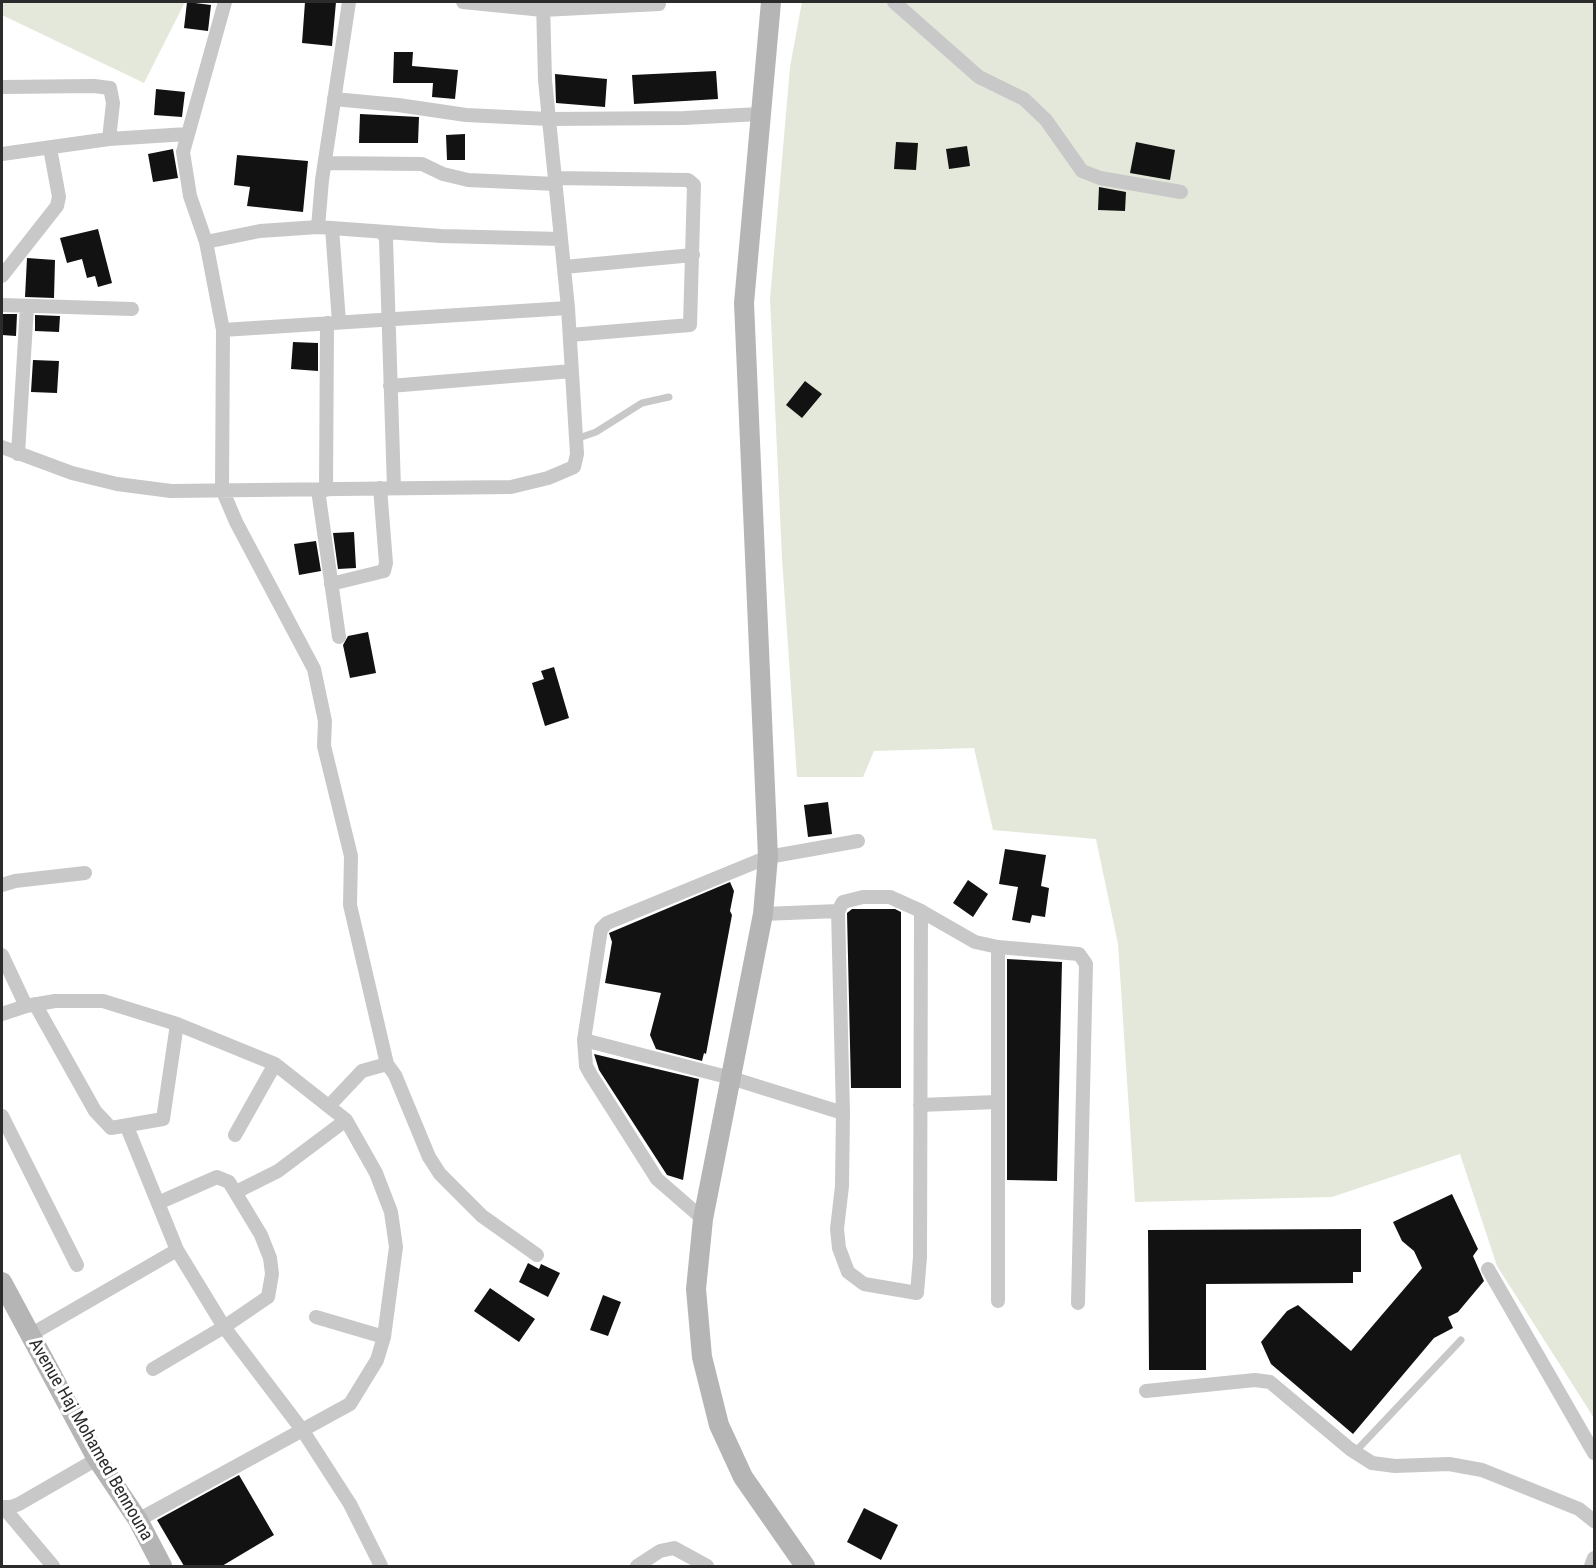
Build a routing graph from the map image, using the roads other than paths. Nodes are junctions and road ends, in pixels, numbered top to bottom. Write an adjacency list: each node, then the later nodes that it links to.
1 (225, 2): 12 (street)
2 (349, 2): 9 (street)
3 (463, 2): 7 (street)
4 (771, 2): 10 (street)
5 (894, 2): 18 (street)
6 (659, 4): 7 (street)
7 (543, 6): 11 (street)
8 (2, 87): 13 (street)
9 (334, 99): 11 (street); 16 (street)
10 (760, 114): 11 (street); 47 (street)
11 (549, 119): 17 (street)
12 (187, 134): 13 (street); 22 (street)
13 (109, 139): 14 (street)
14 (50, 147): 15 (street); 25 (street)
15 (2, 154)
16 (325, 163): 17 (street); 19 (street)
17 (556, 181): 21 (street); 23 (street)
18 (1181, 192)
19 (325, 227): 20 (street); 22 (street); 31 (street)
20 (383, 233): 21 (street); 30 (street)
21 (561, 239): 24 (street)
22 (206, 242): 32 (street)
23 (693, 255): 24 (street); 33 (street)
24 (564, 267): 28 (street)
25 (2, 276)
26 (2, 305): 27 (street)
27 (27, 306): 29 (street); 39 (street)
28 (568, 308): 30 (street); 33 (street)
29 (132, 309)
30 (388, 319): 31 (street); 35 (street)
31 (333, 322): 32 (street); 43 (street)
32 (223, 330): 42 (street)
33 (570, 335): 34 (street)
34 (572, 371): 35 (street); 37 (street)
35 (390, 386): 41 (street)
36 (669, 397): 37 (lane)
37 (576, 439): 41 (street)
38 (2, 447): 39 (street)
39 (18, 454): 42 (street)
40 (380, 488): 41 (street); 43 (street); 44 (street)
41 (394, 488)
42 (222, 489): 43 (street); 60 (street)
43 (322, 490): 44 (street)
44 (331, 584): 45 (street)
45 (339, 637)
46 (858, 841): 47 (street)
47 (768, 857): 52 (street); 58 (street)
48 (86, 873): 49 (street)
49 (2, 885)
50 (921, 910): 51 (street); 53 (street); 63 (street)
51 (838, 911): 52 (street); 65 (street)
52 (763, 914): 61 (street)
53 (998, 947): 62 (street); 79 (street)
54 (2, 955): 55 (street)
55 (31, 1005): 56 (street); 57 (street); 68 (street)
56 (2, 1014)
57 (177, 1024): 59 (street); 68 (street)
58 (584, 1040): 61 (street); 72 (street)
59 (276, 1064): 64 (street); 69 (street)
60 (387, 1064): 64 (street); 74 (street)
61 (731, 1078): 65 (street); 72 (street)
62 (996, 1102): 63 (street); 78 (street)
63 (920, 1105): 65 (street)
64 (329, 1106): 67 (street)
65 (843, 1113)
66 (2, 1116): 75 (street)
67 (346, 1120): 70 (street); 83 (street)
68 (127, 1127): 71 (street)
69 (235, 1135)
70 (236, 1192): 71 (street); 81 (street)
71 (158, 1203): 73 (street)
72 (703, 1219): 100 (street)
73 (177, 1250): 81 (street); 82 (street)
74 (537, 1255)
75 (76, 1265)
76 (1488, 1269): 89 (street)
77 (2, 1282): 82 (street, Avenue Haj Mohamed Bennouna)
78 (998, 1301)
79 (1078, 1303)
80 (316, 1317): 83 (street)
81 (224, 1327): 85 (street); 87 (street)
82 (30, 1335): 90 (street, Avenue Haj Mohamed Bennouna)
83 (384, 1337): 87 (street)
84 (1461, 1340): 88 (lane)
85 (153, 1368)
86 (1146, 1391): 88 (street)
87 (303, 1431): 92 (street); 97 (street)
88 (1355, 1452): 93 (street)
89 (1594, 1453)
90 (98, 1459): 91 (street); 92 (street, Avenue Haj Mohamed Bennouna)
91 (3, 1507): 95 (street)
92 (138, 1520): 96 (street, Avenue Haj Mohamed Bennouna)
93 (1594, 1521)
94 (1594, 1558): 101 (street)
95 (53, 1566)
96 (162, 1566)
97 (381, 1566)
98 (637, 1566): 99 (street)
99 (707, 1566)
100 (805, 1566)
101 (1591, 1566)

